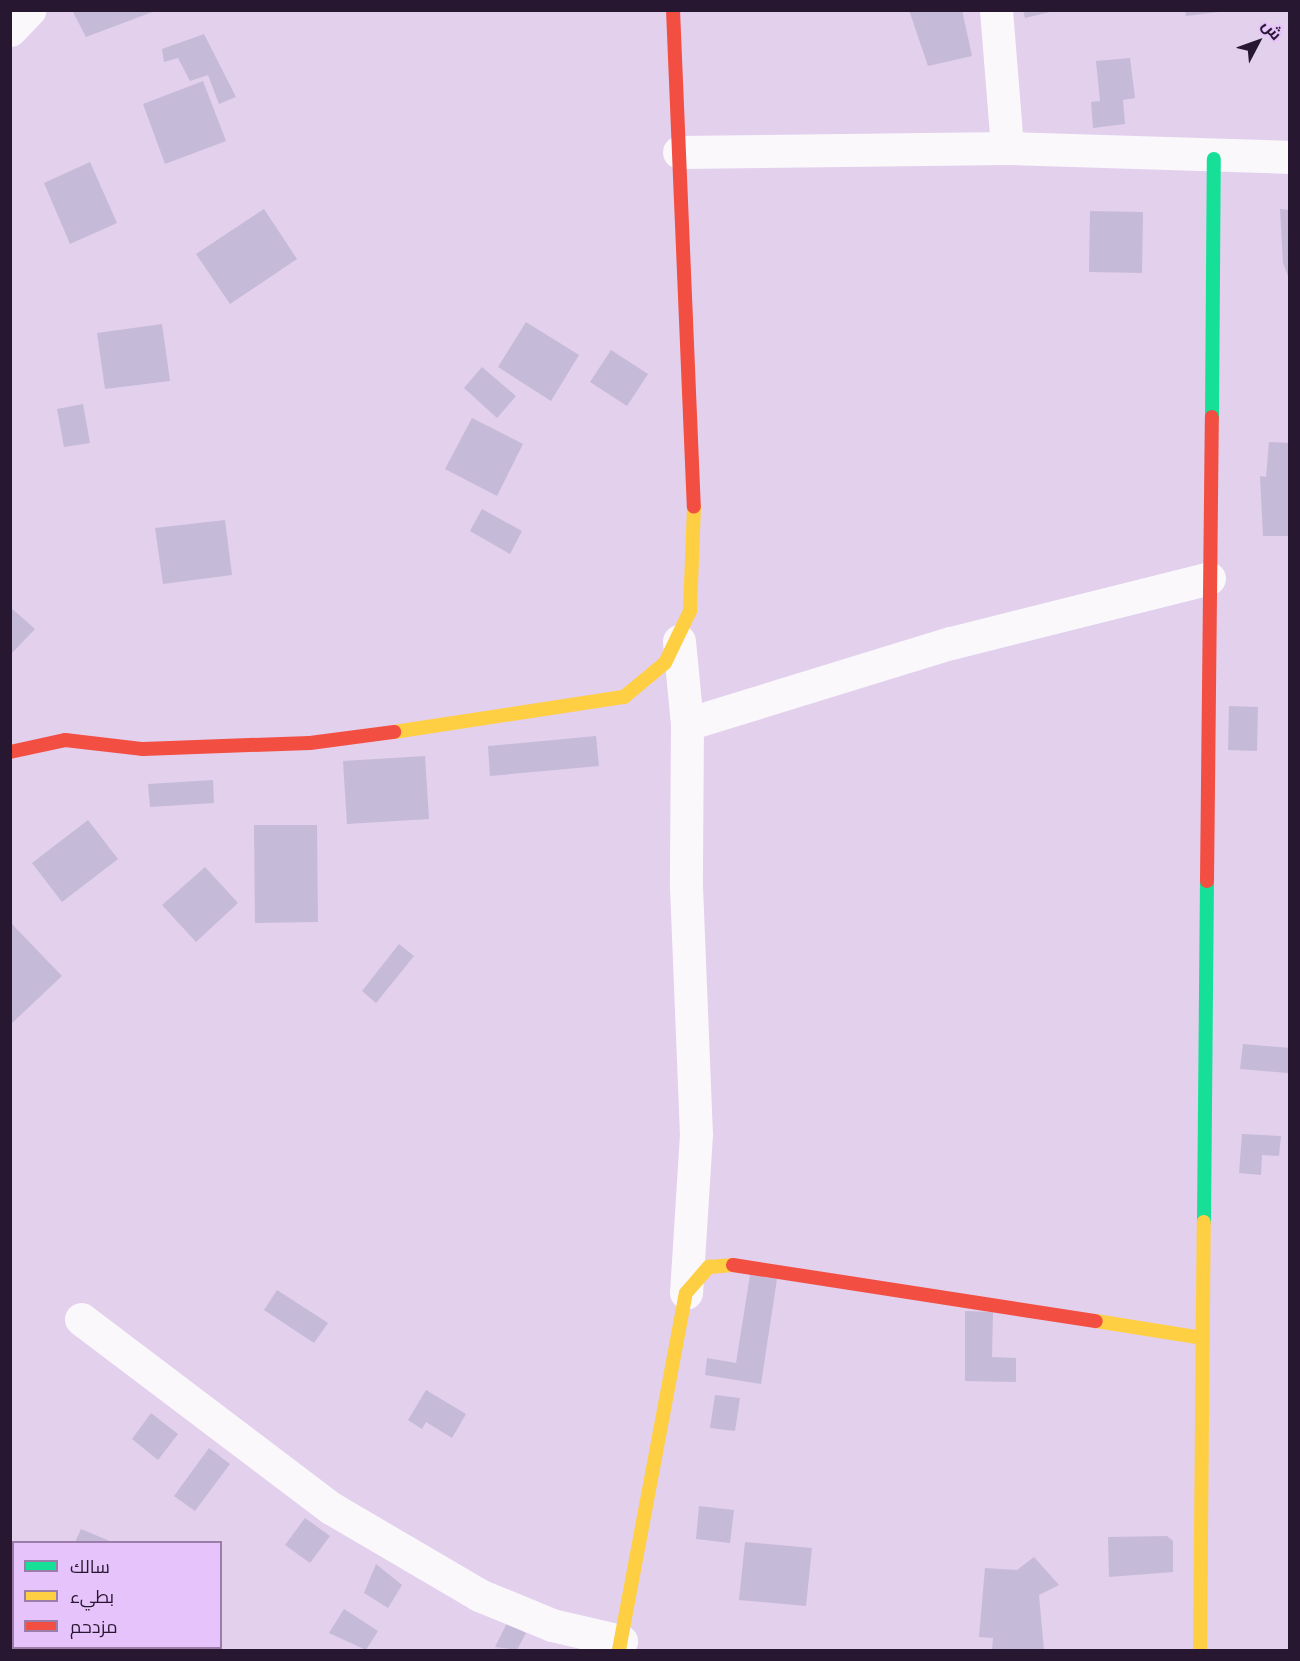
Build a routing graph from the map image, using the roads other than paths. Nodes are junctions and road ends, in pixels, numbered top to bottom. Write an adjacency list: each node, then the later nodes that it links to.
1 (29, 10): 4 (street)
2 (673, 10): 6 (street)
3 (996, 10): 5 (street)
4 (10, 30)
5 (1007, 148): 6 (street); 8 (street)
6 (679, 152): 10 (street)
7 (1290, 157): 8 (street)
8 (1214, 159): 9 (street)
9 (1209, 578): 11 (street); 15 (street)
10 (679, 641): 11 (street); 12 (street)
11 (687, 724): 13 (street)
12 (10, 752)
13 (686, 1293): 15 (street); 16 (street)
14 (81, 1319): 16 (street)
15 (1202, 1338): 17 (street)
16 (620, 1646)
17 (1200, 1650)

